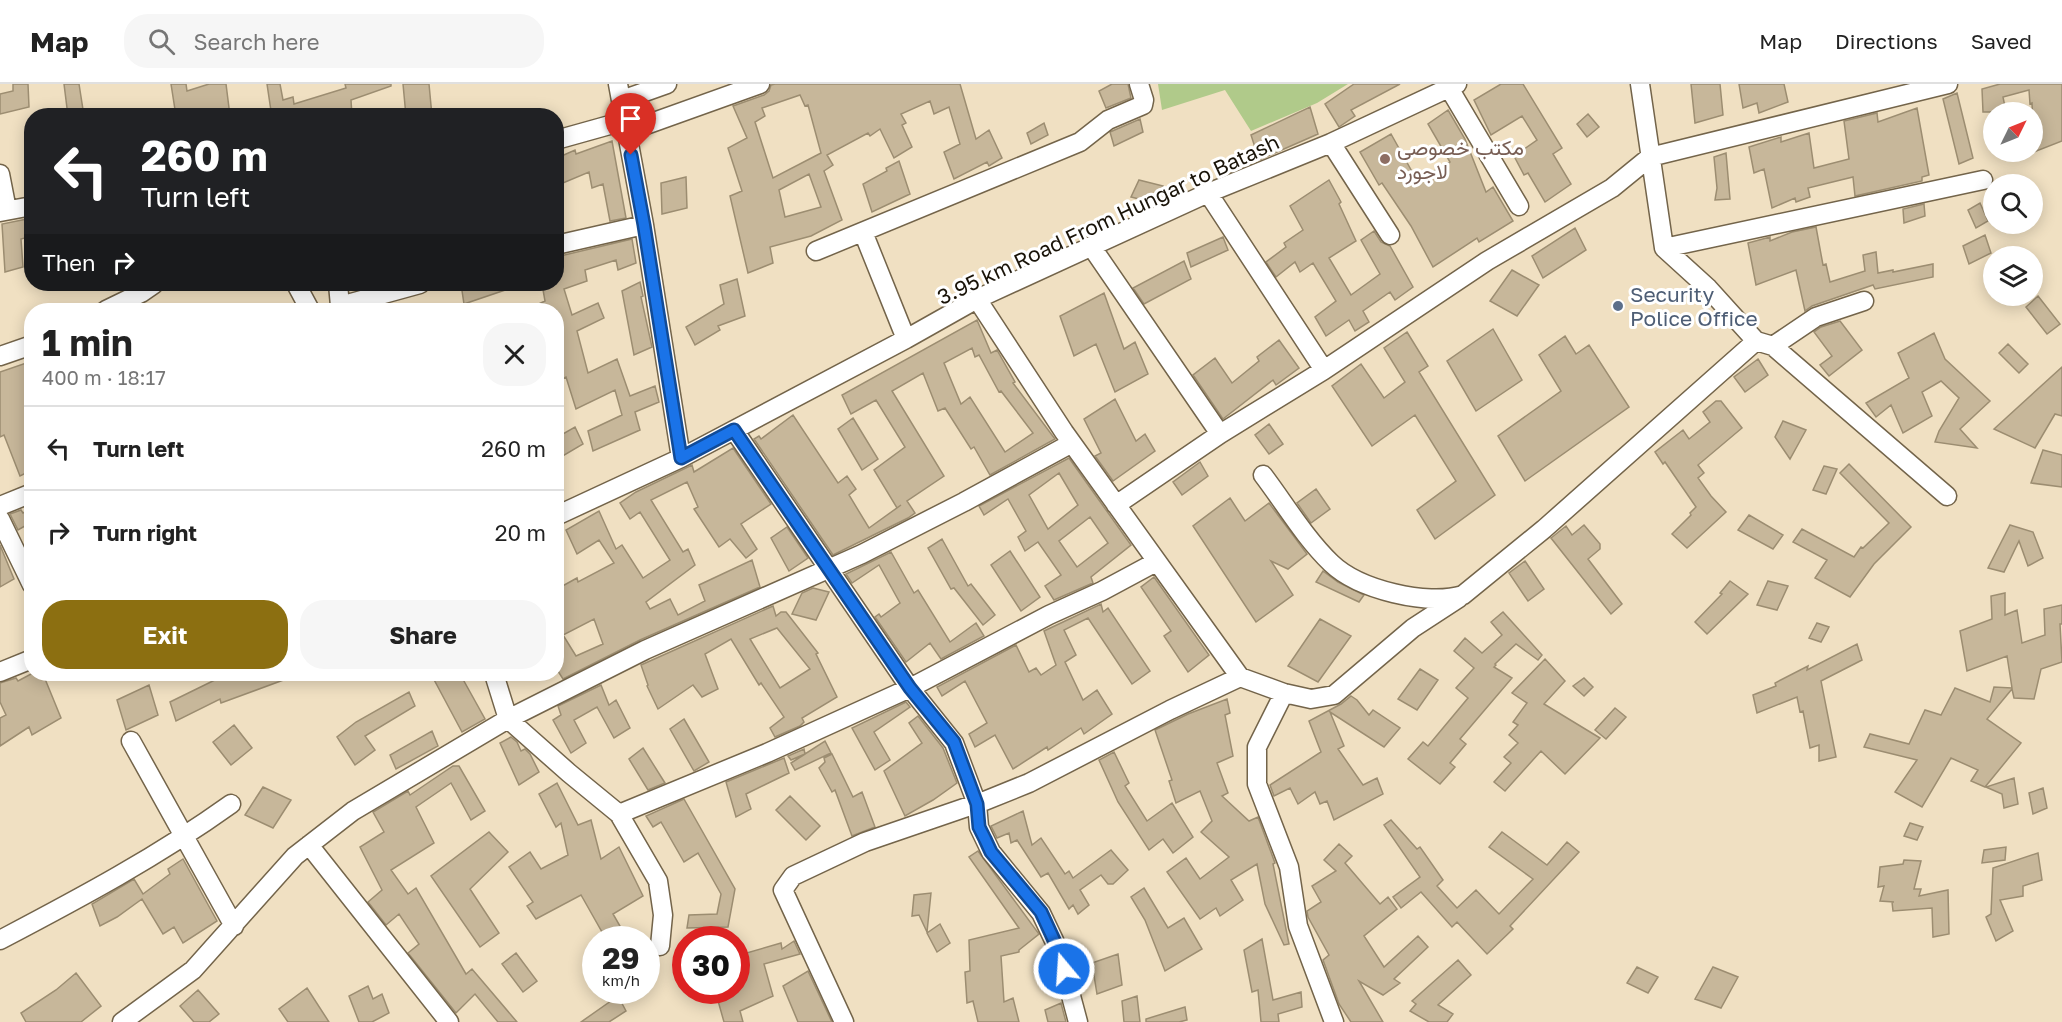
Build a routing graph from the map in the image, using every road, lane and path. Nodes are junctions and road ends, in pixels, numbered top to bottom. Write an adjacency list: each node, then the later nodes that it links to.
1 (667, 84): 7 (street)
2 (760, 84): 9 (street)
3 (1139, 84): 20 (street)
4 (1640, 84): 12 (street)
5 (1948, 84): 12 (street)
6 (1454, 86): 8 (street, 3.95 km Road From Hungar to Batash); 16 (street)
7 (620, 92): 9 (street)
8 (1426, 92): 11 (street, 3.95 km Road From Hungar to Batash)
9 (625, 126): 10 (street); 19 (street)
10 (564, 138)
11 (1331, 143): 15 (street, 3.95 km Road From Hungar to Batash); 21 (street)
12 (1650, 157): 24 (street); 36 (street)
13 (0, 174): 18 (street)
14 (1983, 180): 24 (street)
15 (1208, 193): 23 (street, 3.95 km Road From Hungar to Batash); 36 (street)
16 (1519, 206)
17 (24, 207): 18 (street)
18 (4, 211)
19 (644, 225): 22 (street); 40 (street)
20 (863, 232): 25 (street); 32 (street)
21 (1390, 235)
22 (564, 243)
23 (1091, 246): 28 (street, 3.95 km Road From Hungar to Batash); 38 (street)
24 (1664, 248): 33 (street)
25 (816, 251)
26 (144, 291): 30 (street)
27 (396, 291): 31 (street)
28 (977, 299): 32 (street, 3.95 km Road From Hungar to Batash); 39 (street)
29 (1864, 302): 33 (street)
30 (120, 303)
31 (356, 303)
32 (906, 339): 37 (street, 3.95 km Road From Hungar to Batash)
33 (1764, 344): 43 (street); 51 (street)
34 (24, 348): 35 (street)
35 (0, 356)
36 (1324, 370): 38 (street)
37 (734, 430): 40 (street, 3.95 km Road From Hungar to Batash); 50 (street)
38 (1220, 434): 44 (street)
39 (1071, 443): 44 (street); 50 (street)
40 (681, 458): 46 (street, 3.95 km Road From Hungar to Batash)
41 (1263, 475): 51 (street)
42 (24, 496): 45 (street)
43 (1947, 496)
44 (1116, 505): 48 (street)
45 (0, 506)
46 (564, 512)
47 (0, 519): 49 (street)
48 (1156, 562): 54 (street); 56 (street)
49 (24, 568)
50 (828, 570): 56 (street); 58 (street)
51 (1463, 595): 57 (street)
52 (24, 662): 53 (street)
53 (0, 672)
54 (1240, 677): 57 (street); 61 (street)
55 (497, 681): 58 (street)
56 (910, 688): 61 (street); 62 (street)
57 (1284, 693): 72 (street)
58 (508, 719): 62 (street); 64 (street)
59 (131, 741): 63 (street)
60 (231, 804): 63 (street)
61 (973, 805): 70 (street); 71 (street)
62 (619, 814): 67 (street)
63 (184, 838): 65 (street); 66 (street)
64 (309, 845): 65 (street); 69 (street)
65 (234, 926): 68 (street)
66 (0, 940)
67 (660, 946)
68 (122, 1022)
69 (449, 1022)
70 (844, 1022)
71 (1078, 1022)
72 (1334, 1022)

